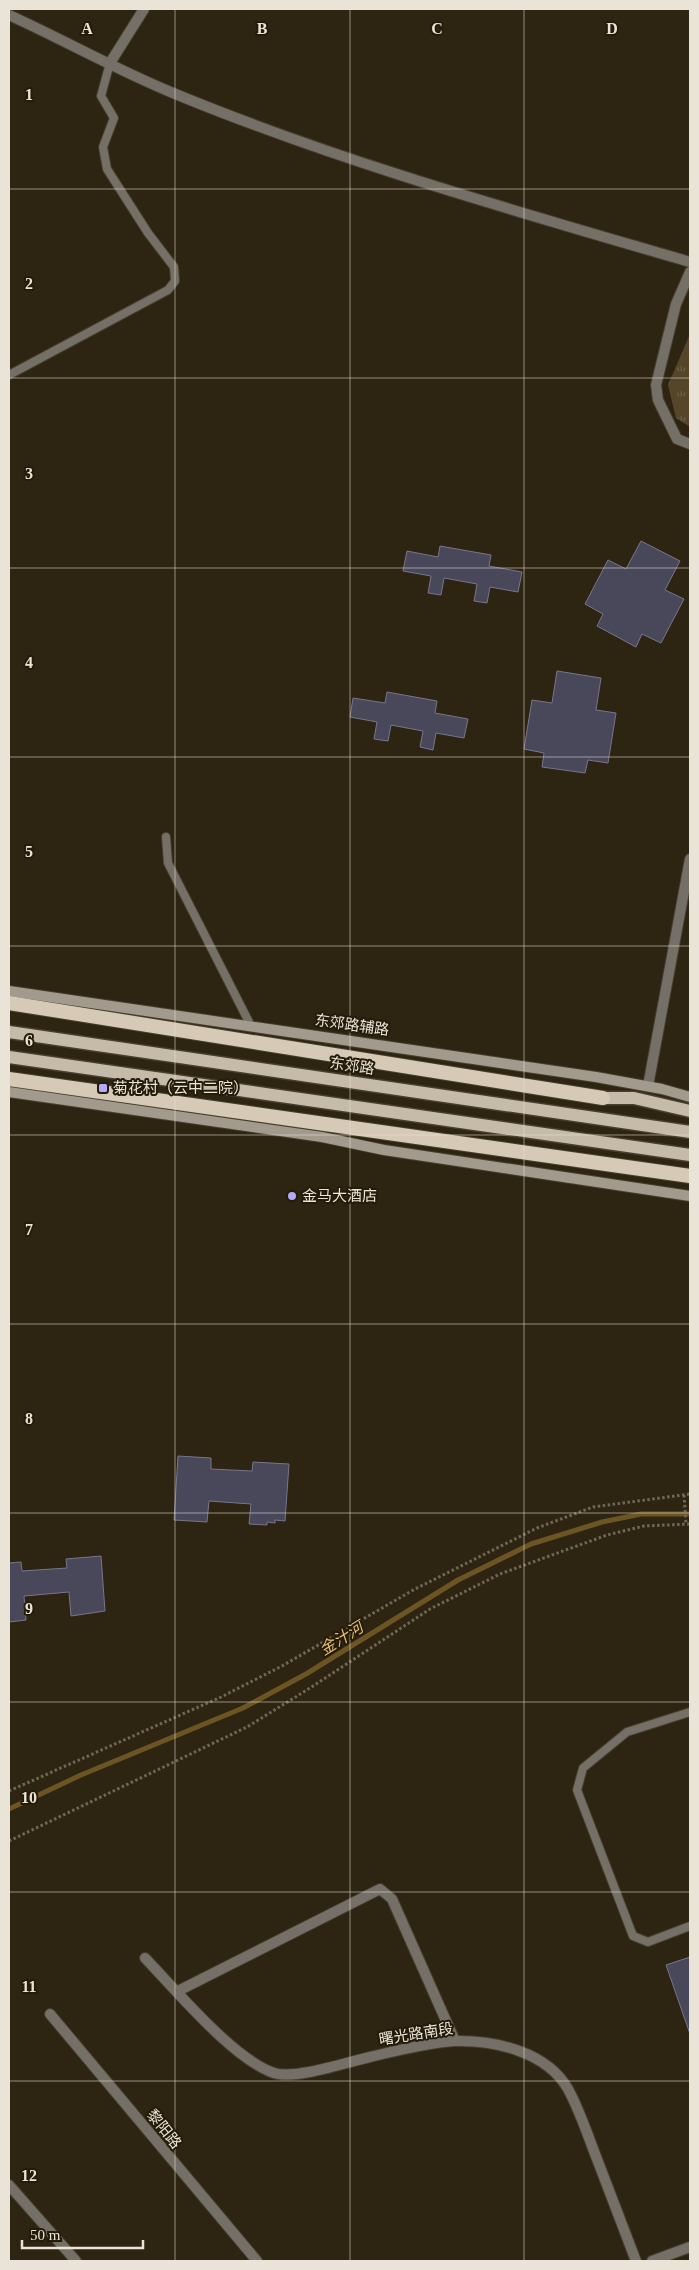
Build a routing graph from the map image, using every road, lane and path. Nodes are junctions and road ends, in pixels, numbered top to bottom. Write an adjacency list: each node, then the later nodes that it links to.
1 (144, 9): 3 (street)
2 (9, 15): 3 (street)
3 (110, 63): 4 (street); 6 (lane)
4 (690, 262)
5 (690, 272): 7 (street)
6 (9, 375)
7 (690, 444)
8 (166, 837): 12 (lane)
9 (690, 859): 16 (street)
10 (9, 991): 12 (main road, 东郊路辅路)
11 (9, 1003): 19 (highway)
12 (251, 1026): 16 (main road, 东郊路辅路)
13 (9, 1032): 21 (main road, 东郊路)
14 (9, 1058): 22 (main road)
15 (9, 1079): 23 (highway)
16 (648, 1086): 18 (main road, 东郊路辅路)
17 (9, 1092): 24 (main road)
18 (690, 1096)
19 (603, 1098): 20 (main road)
20 (690, 1112)
21 (690, 1132)
22 (690, 1155)
23 (690, 1176)
24 (690, 1196)
25 (690, 1494): 26 (path)
26 (684, 1496): 27 (path); 29 (path)
27 (688, 1524): 30 (path)
28 (690, 1712): 31 (lane)
29 (9, 1791)
30 (9, 1841)
31 (690, 1926)
32 (145, 1958): 33 (street, 曙光路南段)
33 (178, 1991): 35 (street, 曙光路南段); 35 (street)
34 (50, 2014): 39 (street, 黎阳路)
35 (455, 2041): 40 (street, 曙光路南段)
36 (9, 2185): 38 (street)
37 (690, 2247): 41 (street)
38 (76, 2261)
39 (256, 2261)
40 (636, 2261)
41 (652, 2261)

